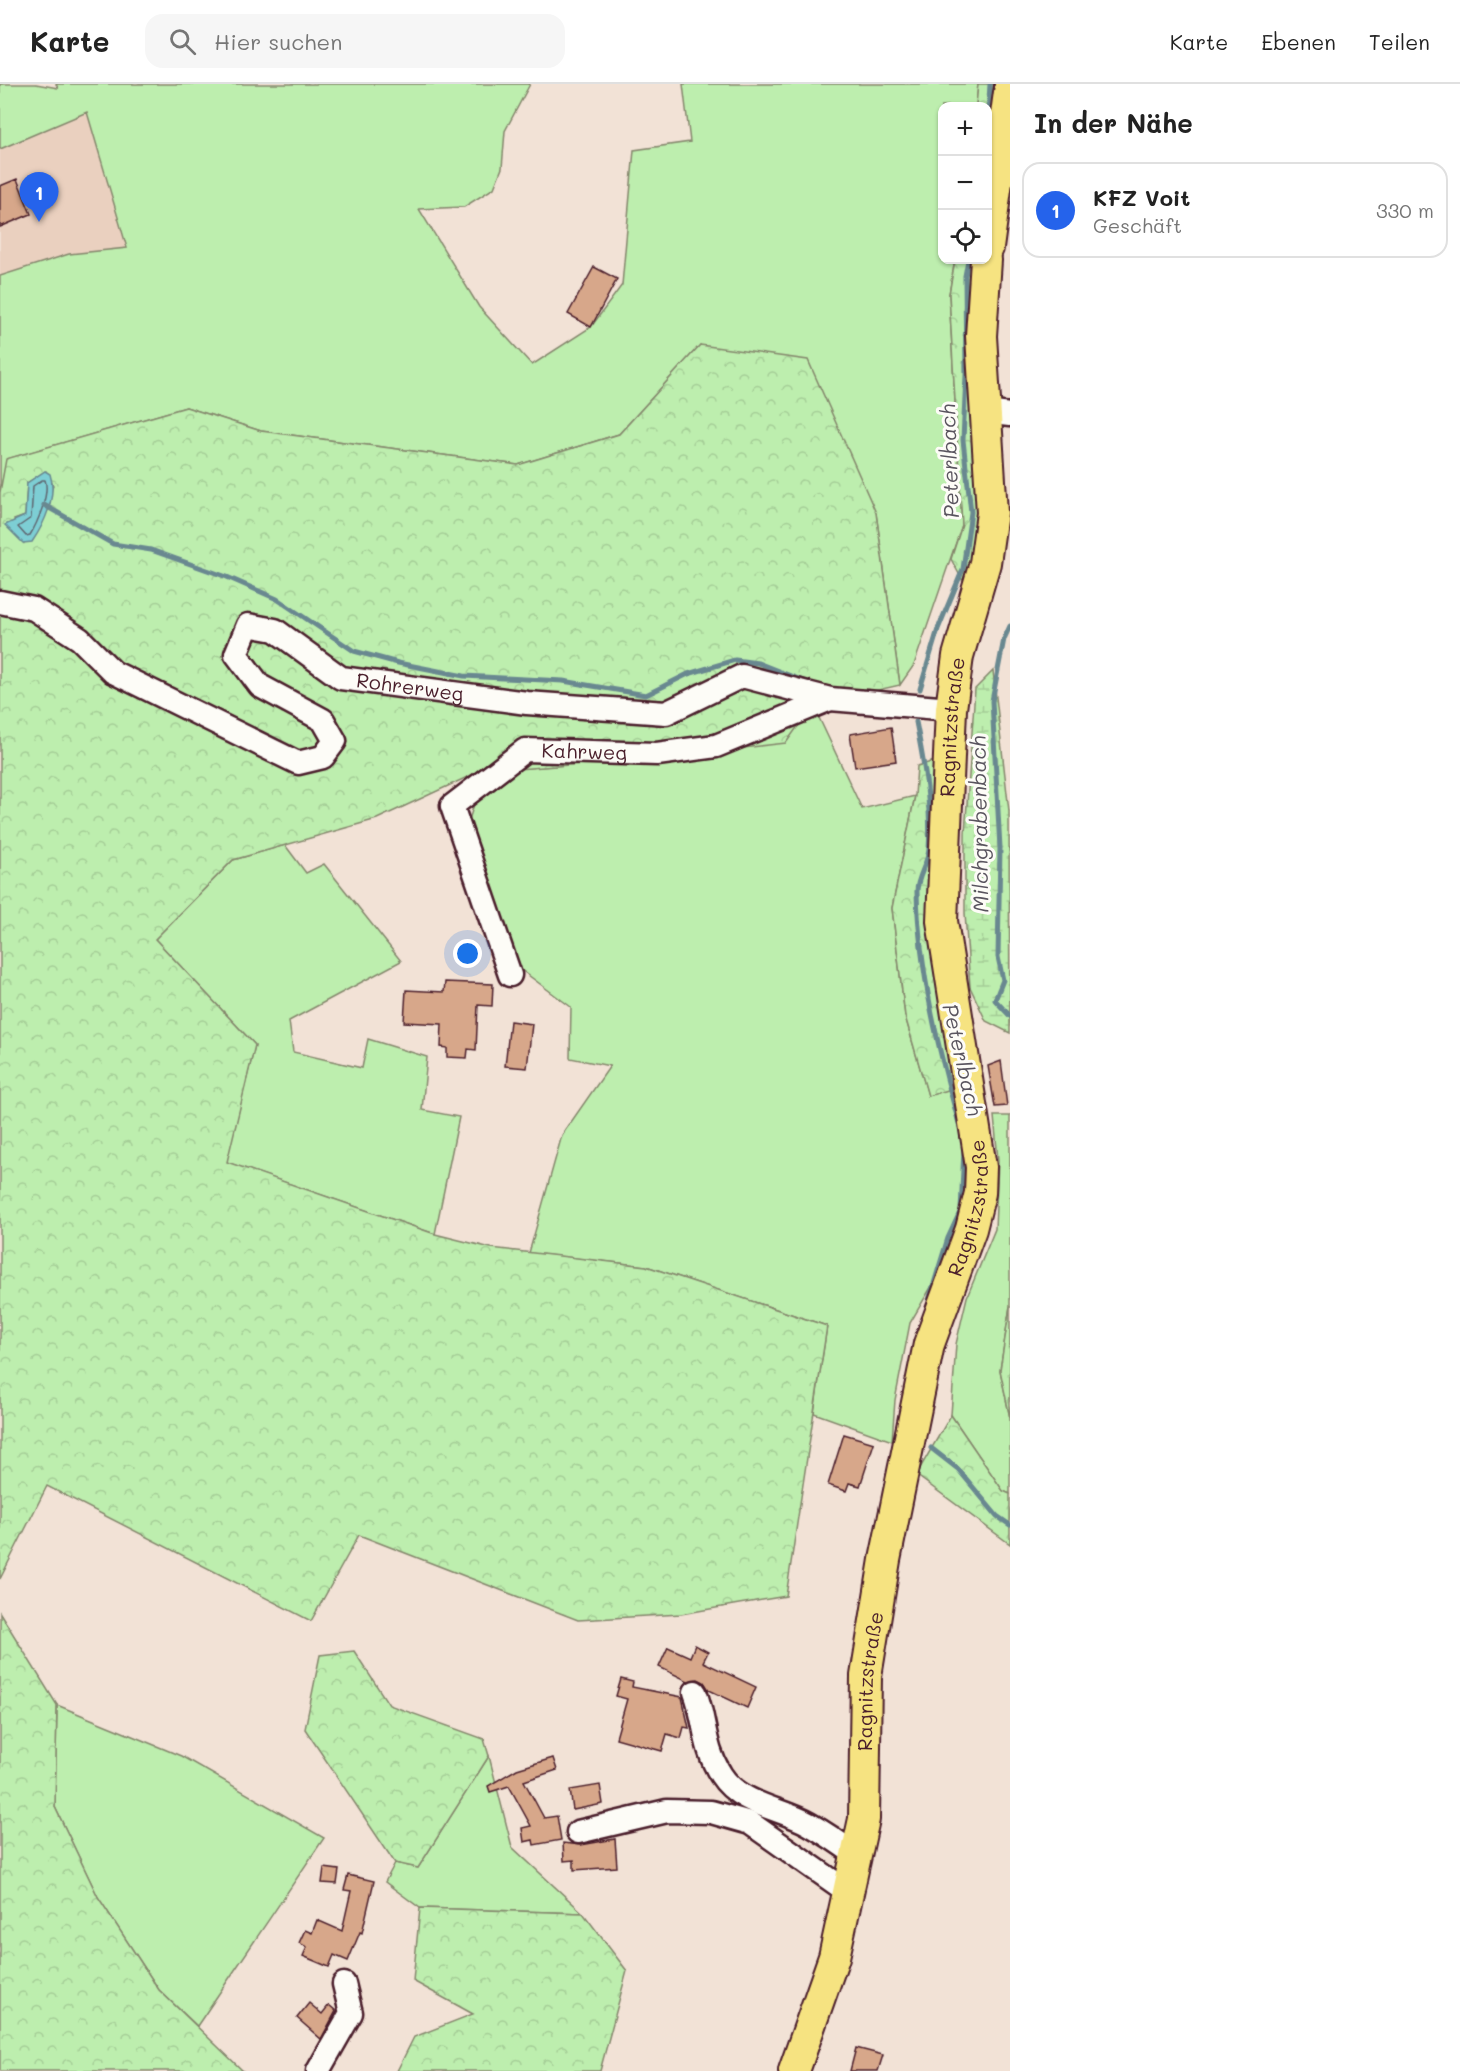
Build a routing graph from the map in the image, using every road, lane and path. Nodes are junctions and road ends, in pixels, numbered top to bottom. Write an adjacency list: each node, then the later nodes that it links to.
1 (1010, 85): 2 (main road)
2 (992, 213)
3 (986, 264): 4 (main road, Ragnitzstraße)
4 (997, 414): 7 (main road, Ragnitzstraße)
5 (0, 602): 6 (lane, Rohrerweg)
6 (830, 699): 7 (lane, Rohrerweg); 8 (lane, Kahrweg)
7 (951, 710): 11 (main road, Ragnitzstraße)
8 (510, 975)
9 (695, 1692): 11 (lane)
10 (578, 1832): 12 (lane)
11 (856, 1854): 12 (main road, Ragnitzstraße)
12 (848, 1892): 15 (main road, Ragnitzstraße)
13 (344, 1984): 14 (lane)
14 (318, 2071)
15 (794, 2071)

